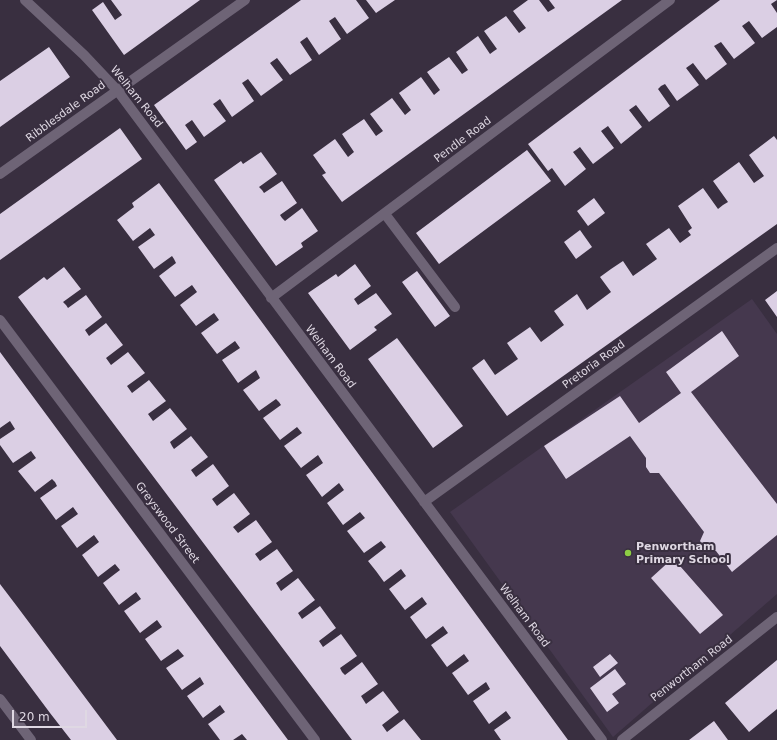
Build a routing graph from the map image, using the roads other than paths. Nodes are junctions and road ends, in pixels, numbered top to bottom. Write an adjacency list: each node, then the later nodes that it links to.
1 (25, 0): 4 (street, Welham Road)
2 (245, 0): 4 (street, Ribblesdale Road)
3 (670, 0): 6 (street, Pendle Road)
4 (117, 90): 5 (street, Ribblesdale Road); 8 (street, Welham Road)
5 (0, 174)
6 (385, 214): 8 (street, Pendle Road); 9 (street)
7 (777, 248): 11 (street, Pretoria Road)
8 (271, 298): 11 (street, Welham Road)
9 (455, 306)
10 (0, 320): 15 (street, Greyswood Street)
11 (424, 502): 16 (street, Welham Road)
12 (777, 617): 17 (street, Penwortham Road)
13 (0, 699): 14 (street)
14 (31, 740)
15 (315, 740)
16 (602, 740)
17 (622, 740)

